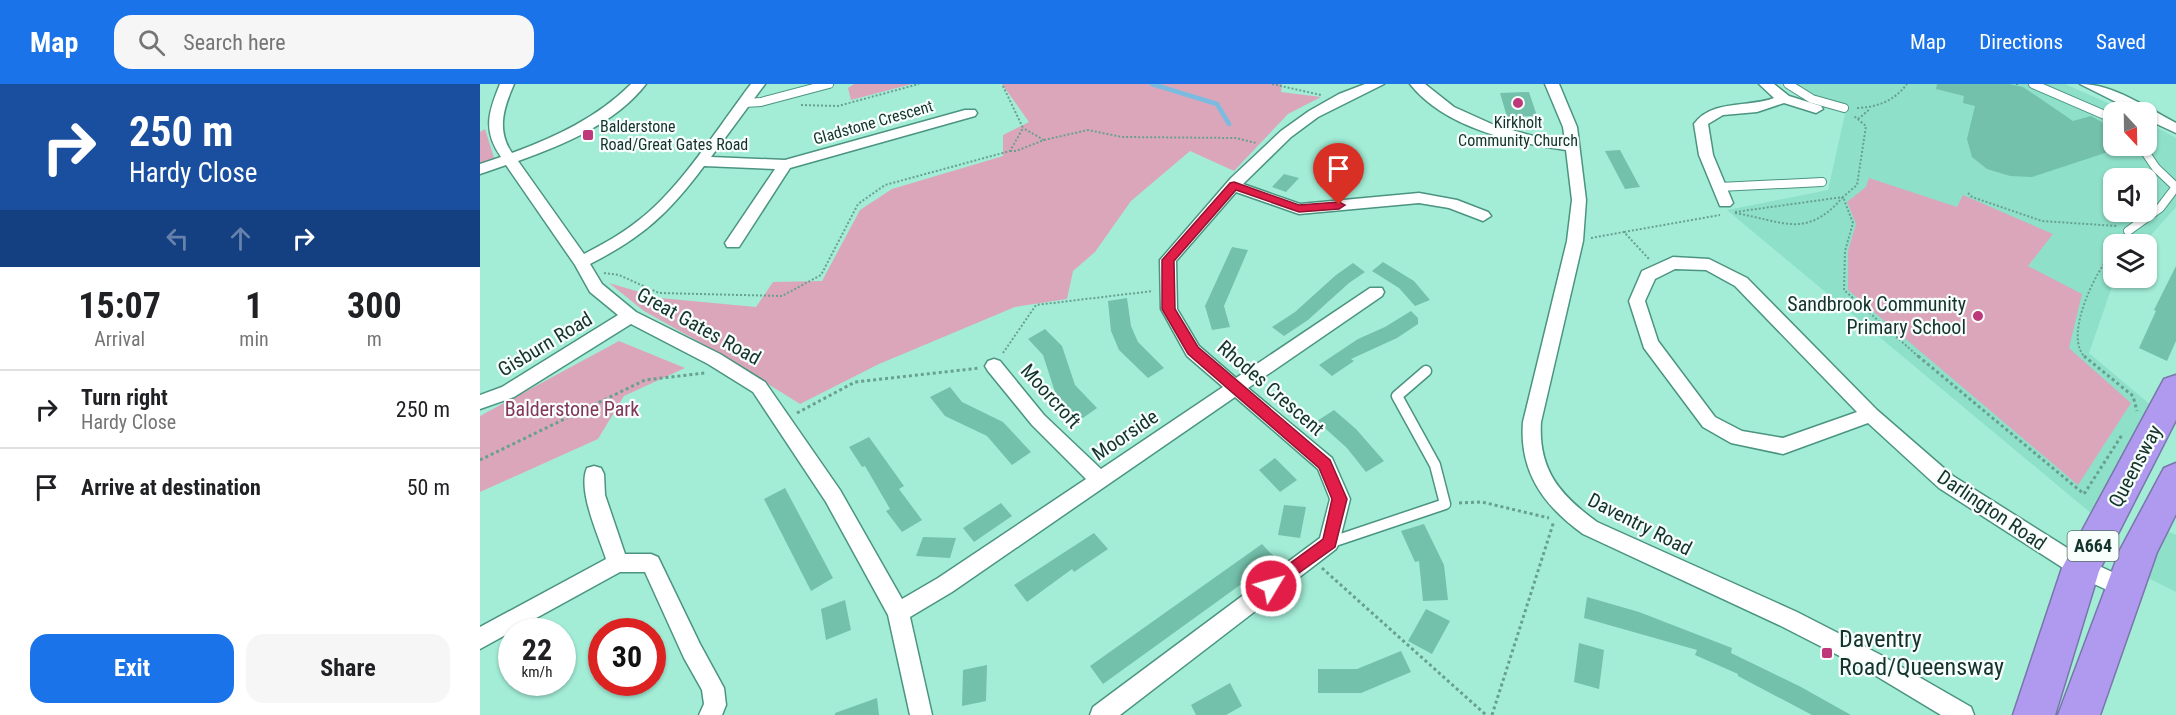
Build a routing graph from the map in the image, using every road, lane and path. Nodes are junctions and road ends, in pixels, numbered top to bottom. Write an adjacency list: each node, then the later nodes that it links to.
1 (507, 84): 33 (street, Great Gates Road)
2 (639, 84): 33 (street)
3 (758, 84): 18 (street)
4 (829, 84): 18 (lane)
5 (919, 84): 19 (path)
6 (1002, 84): 26 (path)
7 (1272, 84): 15 (path)
8 (1377, 84): 15 (street, Rhodes Crescent)
9 (1417, 84): 29 (street)
10 (1552, 84): 29 (street, Daventry Road)
11 (1766, 84): 16 (street)
12 (1788, 84): 21 (lane)
13 (2033, 84): 23 (lane)
14 (2087, 84): 17 (street)
15 (1338, 98): 30 (street, Rhodes Crescent)
16 (1784, 99): 21 (street); 39 (street)
17 (2124, 102)
18 (744, 103): 34 (street)
19 (794, 105)
20 (1871, 108): 24 (path)
21 (1816, 109)
22 (970, 113): 35 (street, Gladstone Crescent)
23 (2103, 114)
24 (1858, 119)
25 (2157, 119): 27 (street)
26 (1023, 128): 28 (path); 31 (path)
27 (2176, 129)
28 (1044, 140): 30 (path); 31 (path)
29 (1574, 147): 44 (street, Daventry Road)
30 (1267, 148): 38 (street, Rhodes Crescent)
31 (1010, 151): 47 (path)
32 (2148, 156): 43 (lane)
33 (509, 159): 36 (street); 47 (street, Great Gates Road)
34 (700, 160): 35 (street, Gladstone Crescent); 47 (street)
35 (785, 165): 45 (street)
36 (480, 169)
37 (1822, 182): 39 (lane)
38 (1234, 186): 42 (street); 49 (street, Rhodes Crescent)
39 (1719, 187): 41 (street)
40 (1968, 193): 43 (path)
41 (1728, 208): 61 (path)
42 (1483, 216)
43 (2128, 231)
44 (1575, 241): 48 (path); 67 (street, Daventry Road)
45 (733, 243)
46 (2103, 263): 58 (path)
47 (584, 266): 51 (street, Great Gates Road)
48 (1659, 270): 59 (street, Darlington Road); 59 (street)
49 (1168, 289): 53 (path); 55 (street, Rhodes Crescent)
50 (1376, 292): 55 (street, Moorside)
51 (630, 316): 52 (street, Great Gates Road); 57 (street, Gisburn Road)
52 (726, 366): 60 (street, Great Gates Road); 62 (path)
53 (994, 366): 60 (path); 65 (street, Moorcroft)
54 (1426, 371): 66 (lane)
55 (1236, 388): 65 (street, Moorside); 68 (street, Rhodes Crescent)
56 (2174, 394): 71 (highway, Queensway / A664)
57 (480, 402)
58 (2137, 412)
59 (1871, 415): 71 (street, Darlington Road)
60 (782, 421): 73 (street, Great Gates Road)
61 (2125, 430)
62 (480, 460)
63 (594, 474): 70 (street)
64 (2176, 478): 72 (highway, A664)
65 (1100, 480): 73 (street, Moorside)
66 (1445, 504): 67 (path); 68 (lane)
67 (1562, 515): 79 (path); 80 (street, Daventry Road)
68 (1329, 543): 69 (street)
69 (1309, 557): 77 (street); 78 (path)
70 (618, 563): 74 (street); 75 (street)
71 (2081, 567): 72 (street, Darlington Road); 81 (highway, Queensway / A664)
72 (2125, 588): 82 (highway, A664)
73 (898, 613): 76 (street, Great Gates Road)
74 (480, 639)
75 (710, 715)
76 (921, 715)
77 (1101, 715)
78 (1486, 715)
79 (1492, 715)
80 (1963, 715)
81 (2034, 715)
82 (2079, 715)

